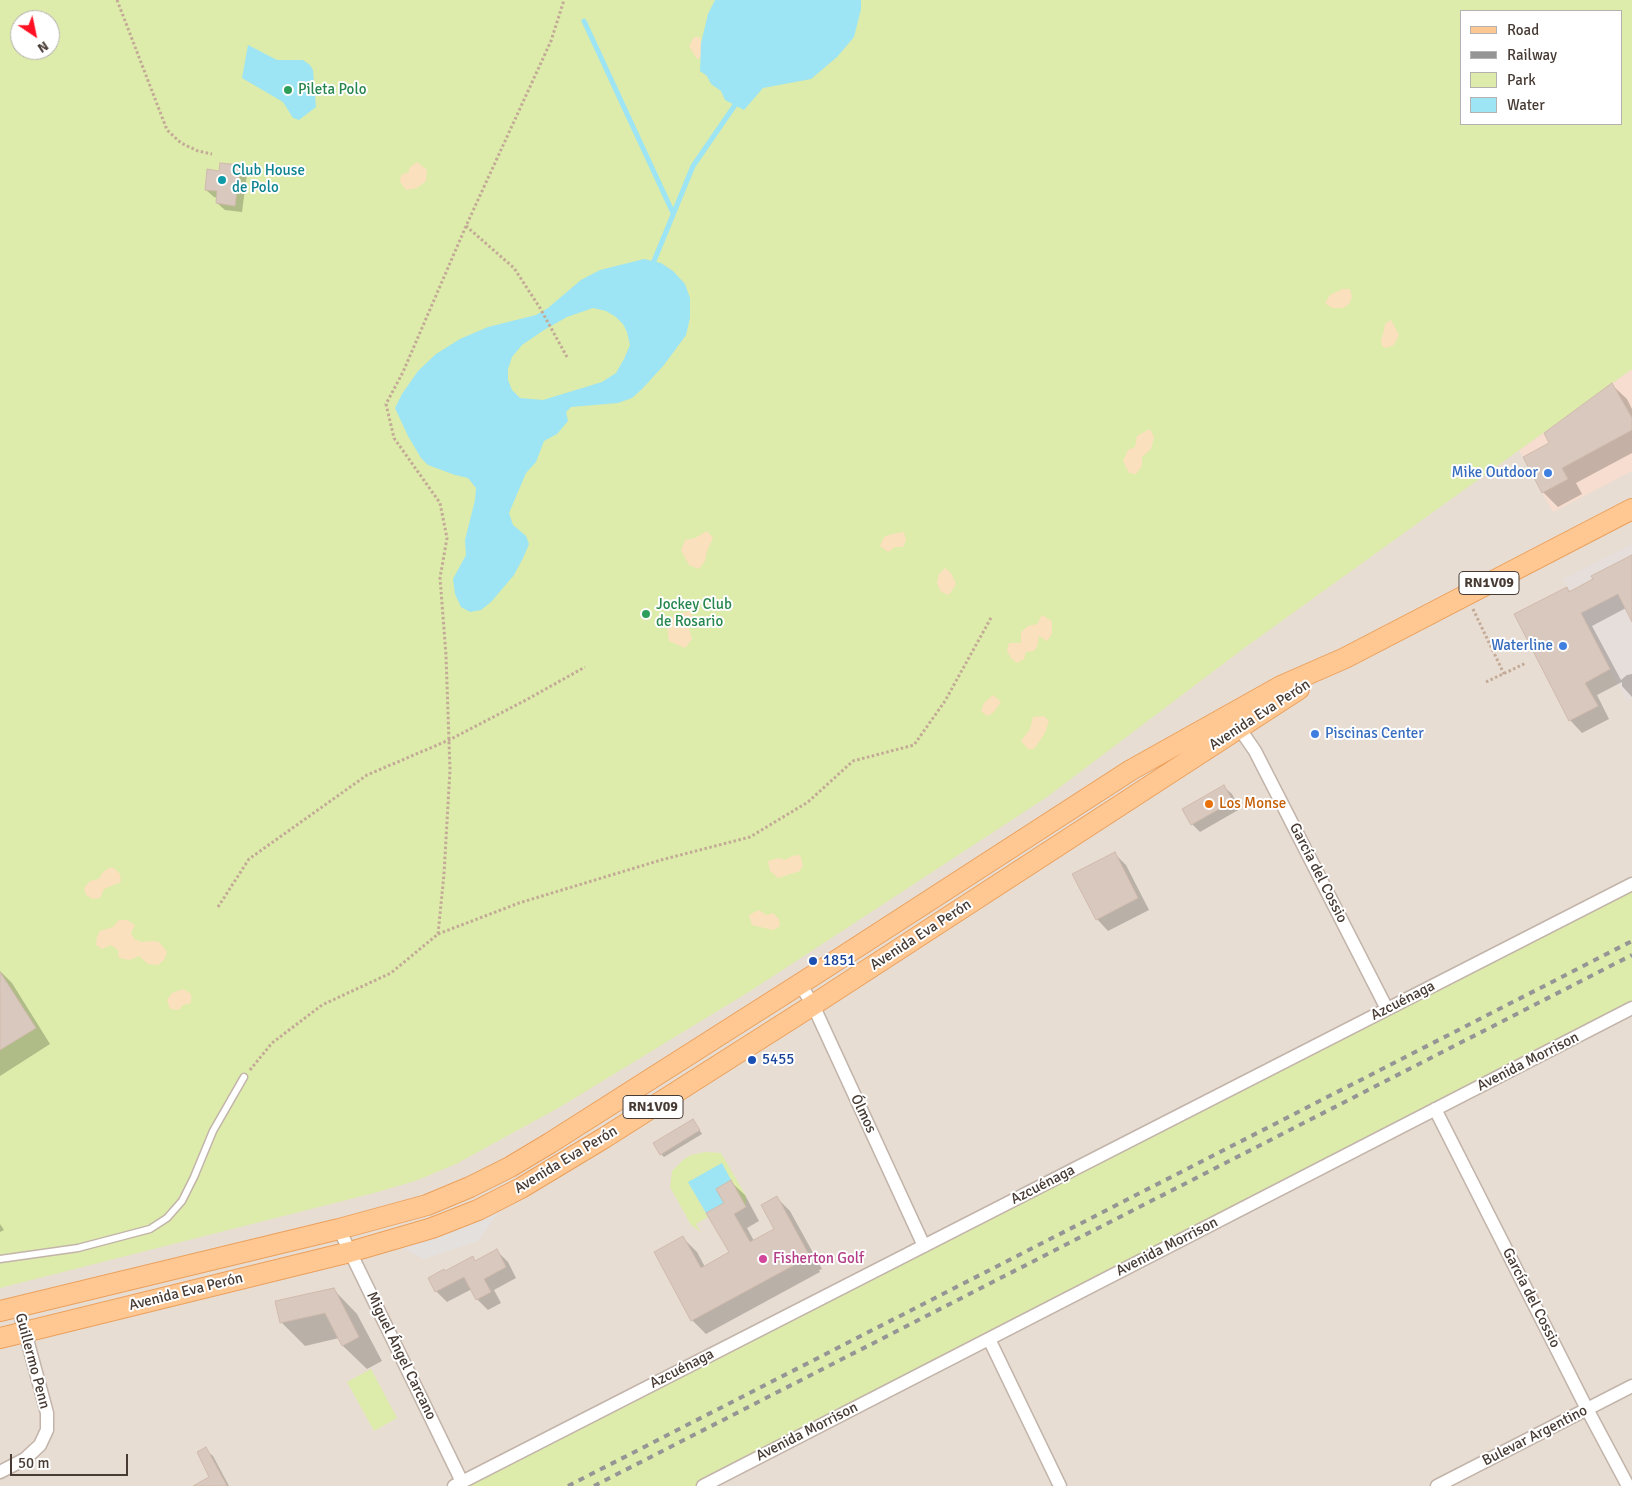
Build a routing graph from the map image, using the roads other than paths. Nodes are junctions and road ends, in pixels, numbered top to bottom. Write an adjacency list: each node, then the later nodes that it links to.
1 (1632, 509): 2 (main road, Avenida Eva Perón / RN1V09)
2 (1234, 721): 4 (main road, Avenida Eva Perón / RN1V09); 5 (main road, Avenida Eva Perón / RN1V09); 7 (street, García del Cossio)
3 (1632, 884): 7 (street, Azcuénaga)
4 (800, 984): 5 (street, Ólmos); 10 (main road, Avenida Eva Perón / RN1V09)
5 (813, 1005): 11 (street, Ólmos); 12 (main road, Avenida Eva Perón / RN1V09)
6 (1632, 1008): 9 (street, Avenida Morrison)
7 (1387, 1009): 11 (street, Azcuénaga)
8 (244, 1077): 13 (lane)
9 (1435, 1109): 17 (street, Avenida Morrison); 19 (street, García del Cossio)
10 (339, 1229): 12 (street, Miguel Ángel Carcano); 14 (main road, Avenida Eva Perón / RN1V09)
11 (924, 1246): 21 (street, Azcuénaga)
12 (350, 1252): 15 (main road, Avenida Eva Perón / RN1V09); 21 (street, Miguel Ángel Carcano)
13 (0, 1259)
14 (9, 1308): 15 (street, Guillermo Penn)
15 (25, 1332): 16 (main road, Avenida Eva Perón / RN1V09); 20 (street, Guillermo Penn)
16 (0, 1338)
17 (989, 1339): 22 (street, Avenida Morrison); 23 (street)
18 (1632, 1386): 19 (street, Bulevar Argentino)
19 (1587, 1410): 24 (street, Bulevar Argentino); 25 (street, García del Cossio)
20 (0, 1472)
21 (458, 1484)
22 (703, 1486)
23 (1060, 1486)
24 (1437, 1486)
25 (1628, 1486)

